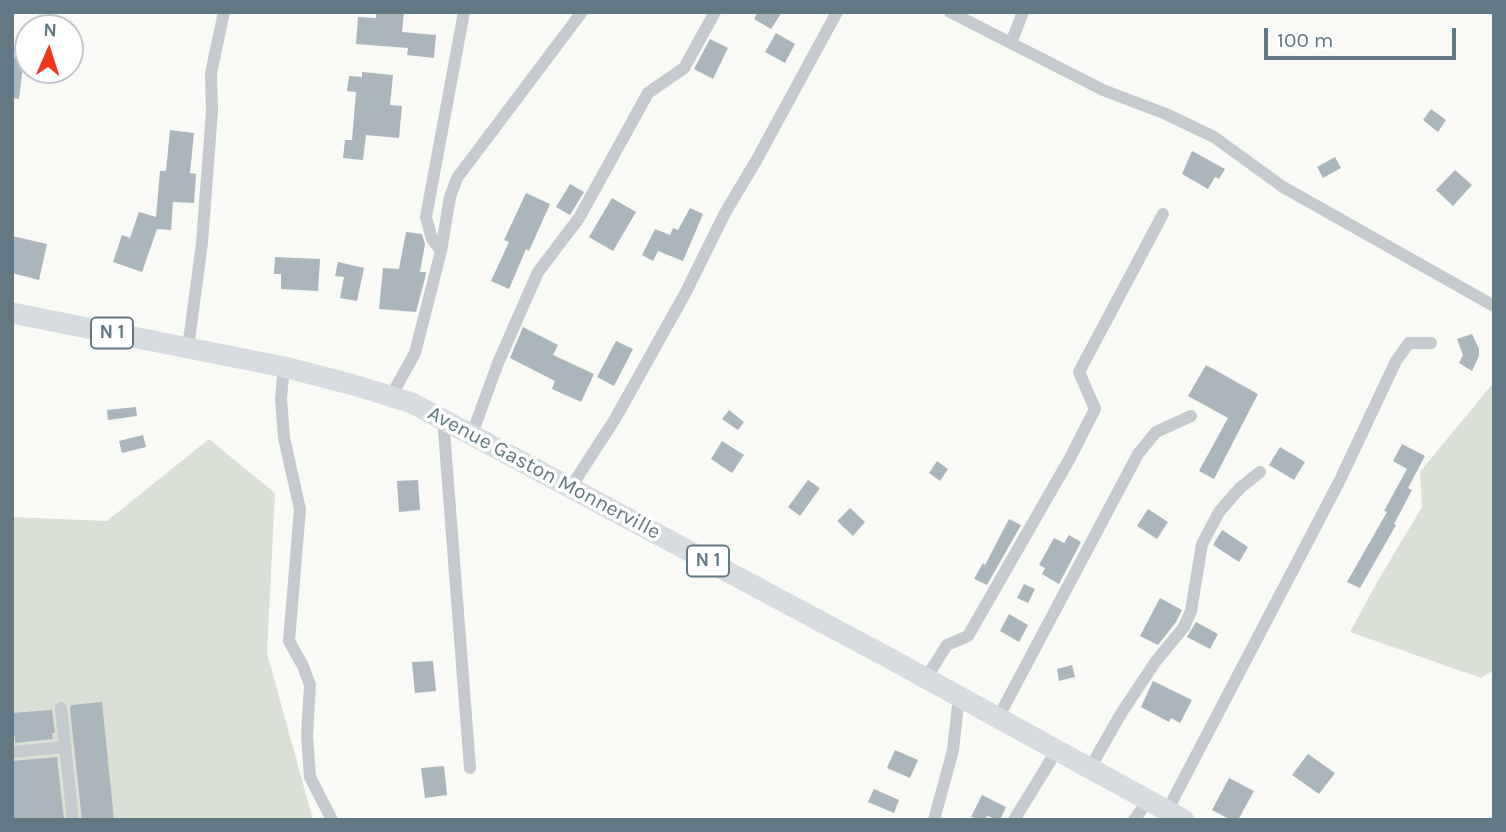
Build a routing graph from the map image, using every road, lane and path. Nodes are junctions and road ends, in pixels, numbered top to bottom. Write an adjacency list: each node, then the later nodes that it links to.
1 (224, 12): 14 (street)
2 (464, 12): 10 (street)
3 (582, 12): 10 (street)
4 (715, 12): 19 (street)
5 (837, 12): 21 (street)
6 (950, 12): 8 (street)
7 (1023, 12): 8 (street)
8 (1011, 43): 11 (street)
9 (1163, 214): 22 (street)
10 (441, 251): 16 (street)
11 (1494, 306)
12 (12, 313): 14 (main road, Avenue Gaston Monnerville / N 1)
13 (1431, 343): 31 (street)
14 (188, 348): 15 (main road, Avenue Gaston Monnerville / N 1)
15 (284, 367): 16 (main road, Avenue Gaston Monnerville / N 1); 33 (street)
16 (391, 396): 18 (main road, Avenue Gaston Monnerville / N 1)
17 (1191, 416): 25 (street)
18 (443, 418): 19 (main road, Avenue Gaston Monnerville / N 1); 29 (street)
19 (472, 434): 21 (main road, Avenue Gaston Monnerville / N 1)
20 (1260, 472): 30 (street)
21 (571, 487): 22 (main road, Avenue Gaston Monnerville / N 1)
22 (926, 678): 23 (main road, Avenue Gaston Monnerville / N 1)
23 (959, 696): 25 (main road, Avenue Gaston Monnerville / N 1); 34 (street)
24 (61, 708): 26 (street)
25 (998, 718): 27 (main road, Avenue Gaston Monnerville / N 1)
26 (65, 747): 28 (street); 32 (street)
27 (1057, 750): 30 (main road, Avenue Gaston Monnerville / N 1); 35 (street)
28 (12, 752)
29 (470, 768)
30 (1090, 768): 31 (main road, Avenue Gaston Monnerville / N 1)
31 (1166, 810): 36 (street)
32 (73, 820)
33 (332, 820)
34 (934, 820)
35 (1014, 820)
36 (1135, 820)

